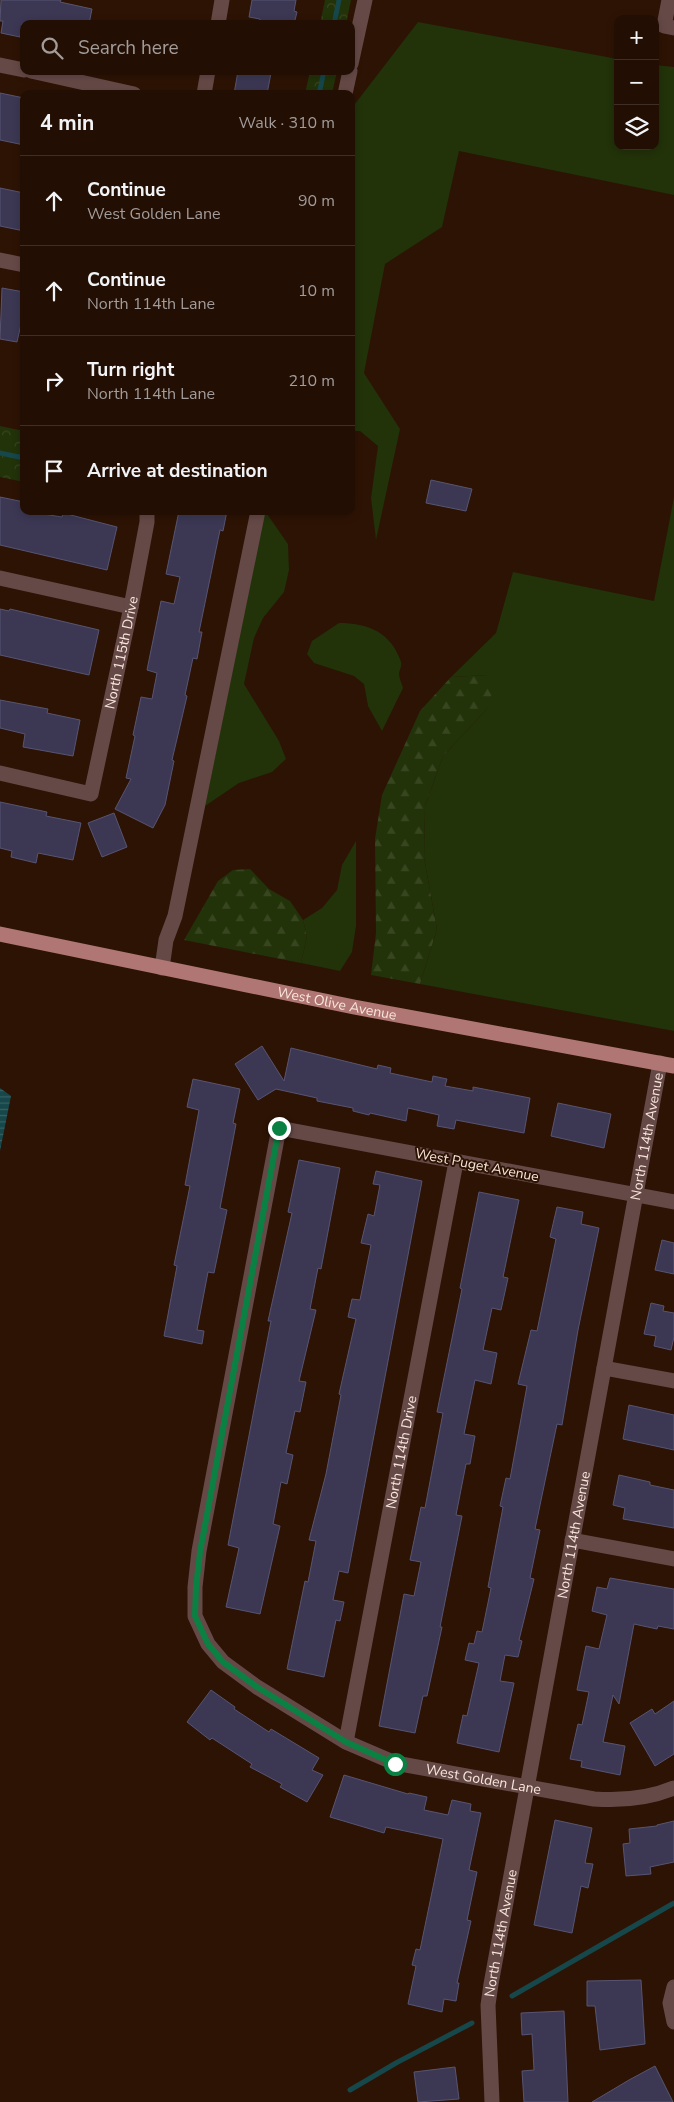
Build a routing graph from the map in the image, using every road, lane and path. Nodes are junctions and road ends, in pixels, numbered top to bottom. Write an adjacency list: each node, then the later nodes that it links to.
1 (222, 0): 4 (street)
2 (365, 0): 6 (street)
3 (669, 0): 5 (street)
4 (219, 20)
5 (674, 28)
6 (355, 46)
7 (0, 65): 8 (street)
8 (20, 69)
9 (49, 75): 12 (street)
10 (207, 75): 13 (street)
11 (349, 75): 14 (street)
12 (116, 90)
13 (205, 90)
14 (346, 90)
15 (0, 260): 16 (street)
16 (20, 264)
17 (148, 515): 20 (street, North 115th Drive)
18 (257, 515): 23 (street)
19 (0, 578): 20 (street)
20 (131, 606): 21 (street, North 115th Drive)
21 (0, 773)
22 (0, 934): 23 (main road, West Olive Avenue)
23 (162, 968): 24 (main road, West Olive Avenue)
24 (667, 1065): 27 (street, North 114th Avenue)
25 (279, 1128): 26 (street, West Puget Avenue); 33 (street, West Golden Lane)
26 (456, 1162): 27 (street, West Puget Avenue); 33 (street, North 114th Drive)
27 (636, 1195): 28 (street, West Puget Avenue); 29 (street, North 114th Avenue)
28 (674, 1202)
29 (604, 1368): 30 (street); 31 (street, North 114th Avenue)
30 (674, 1381)
31 (572, 1540): 32 (street); 34 (street, North 114th Avenue)
32 (674, 1559)
33 (346, 1742): 34 (street, West Golden Lane)
34 (526, 1788): 35 (street, West Golden Lane); 38 (street, North 114th Avenue)
35 (674, 1788)
36 (674, 1987): 37 (street)
37 (674, 2022)
38 (492, 2102)

